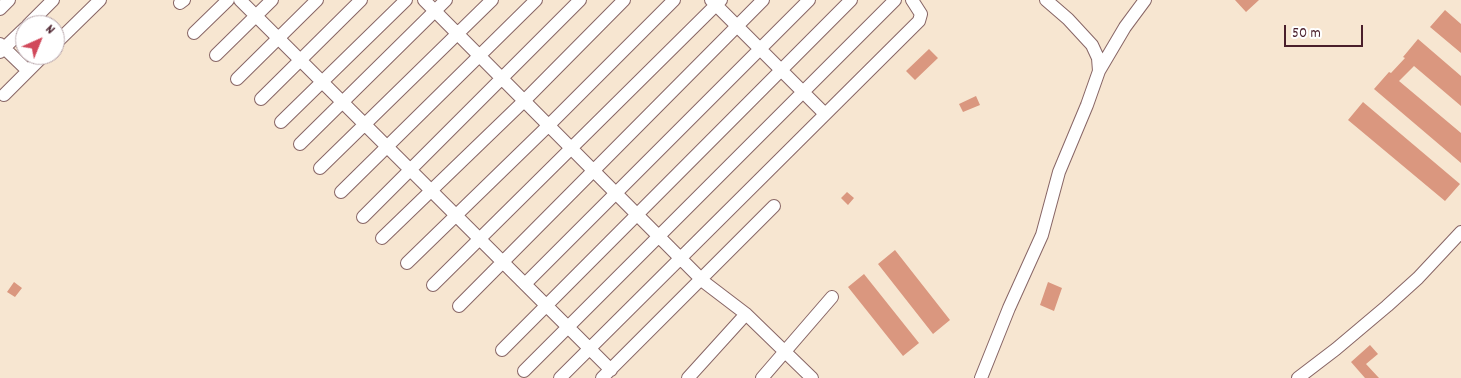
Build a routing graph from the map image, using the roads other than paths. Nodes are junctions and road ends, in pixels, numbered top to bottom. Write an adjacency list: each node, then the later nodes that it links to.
1 (9, 0): 25 (street)
2 (53, 0): 27 (street)
3 (100, 0): 31 (street)
4 (228, 0): 30 (street)
5 (240, 0): 28 (street)
6 (272, 0): 28 (street)
7 (317, 0): 34 (street)
8 (361, 0): 39 (street)
9 (406, 0): 46 (street)
10 (424, 0): 26 (street)
11 (446, 0): 26 (street)
12 (492, 0): 32 (street)
13 (536, 0): 38 (street)
14 (580, 0): 44 (street)
15 (624, 0): 50 (street)
16 (674, 0): 55 (street)
17 (763, 0): 29 (street)
18 (809, 0): 36 (street)
19 (851, 0): 41 (street)
20 (894, 0): 47 (street)
21 (912, 0): 52 (street)
22 (1046, 0): 43 (street)
23 (1145, 0): 43 (street)
24 (716, 2): 29 (street); 58 (street)
25 (0, 9)
26 (435, 11): 32 (street); 51 (street)
27 (37, 15)
28 (256, 16): 34 (street); 37 (street)
29 (737, 26): 36 (street); 61 (street)
30 (194, 33)
31 (65, 34)
32 (457, 34): 38 (street); 54 (street)
33 (15, 36): 35 (street)
34 (278, 38): 39 (street); 45 (street)
35 (1, 48): 42 (street)
36 (760, 49): 41 (street); 64 (street)
37 (216, 55)
38 (480, 56): 44 (street); 57 (street)
39 (300, 60): 46 (street); 49 (street)
40 (34, 65): 42 (street)
41 (781, 70): 47 (street); 66 (street)
42 (28, 71): 48 (street)
43 (1099, 71): 93 (street)
44 (501, 77): 50 (street); 60 (street)
45 (237, 79)
46 (322, 82): 51 (street); 53 (street)
47 (803, 92): 52 (street); 70 (street)
48 (1, 96)
49 (261, 99)
50 (524, 101): 55 (street); 62 (street)
51 (342, 102): 54 (street); 56 (street)
52 (824, 114): 73 (street)
53 (282, 122)
54 (365, 125): 57 (street); 59 (street)
55 (548, 126): 58 (street); 67 (street)
56 (300, 144)
57 (387, 147): 60 (street); 63 (street)
58 (571, 148): 61 (street); 72 (street)
59 (320, 168)
60 (410, 170): 62 (street); 68 (street)
61 (593, 171): 64 (street); 74 (street)
62 (431, 191): 67 (street); 71 (street)
63 (341, 192)
64 (616, 194): 66 (street); 77 (street)
65 (774, 206): 76 (street)
66 (637, 215): 70 (street); 81 (street)
67 (456, 216): 72 (street); 75 (street)
68 (363, 217)
69 (1461, 232): 94 (street)
70 (658, 236): 73 (street); 83 (street)
71 (382, 238)
72 (479, 239): 74 (street); 78 (street)
73 (680, 258): 76 (street); 84 (street)
74 (502, 262): 77 (street); 80 (street)
75 (408, 263)
76 (701, 279): 82 (street); 88 (street)
77 (525, 284): 81 (street)
78 (433, 285)
79 (832, 297): 86 (street)
80 (459, 306)
81 (546, 306): 83 (street); 85 (street)
82 (746, 314): 86 (street); 90 (street)
83 (568, 327): 84 (street); 87 (street)
84 (589, 349): 88 (street); 89 (street)
85 (502, 350)
86 (784, 351): 91 (street); 92 (street)
87 (524, 371)
88 (607, 374)
89 (560, 378)
90 (688, 378)
91 (762, 378)
92 (812, 378)
93 (981, 378)
94 (1298, 378)

